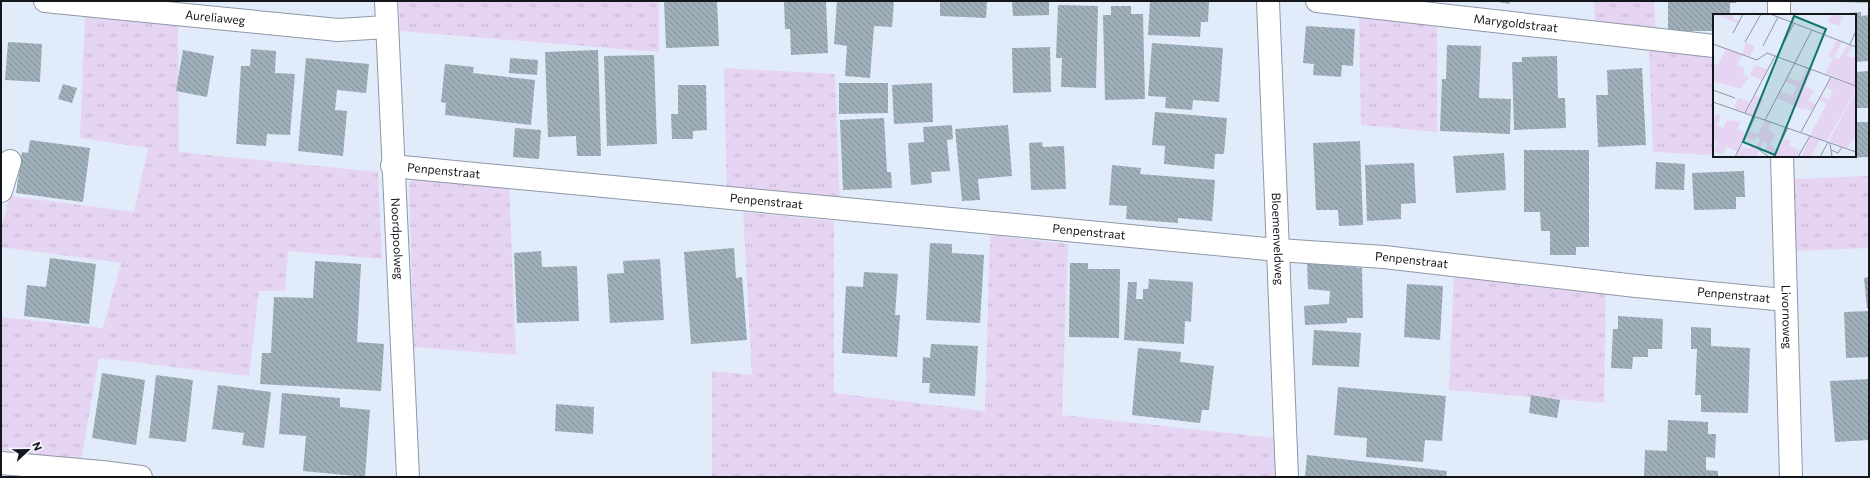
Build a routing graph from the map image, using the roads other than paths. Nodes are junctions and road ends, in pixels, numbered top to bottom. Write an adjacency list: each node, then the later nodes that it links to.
1 (45, 1): 7 (street, Aureliaweg)
2 (386, 1): 7 (street, Noordpoolweg)
3 (1268, 1): 13 (street, Bloemenveldweg)
4 (1317, 1): 8 (street, Marygoldstraat)
5 (1779, 1): 6 (street)
6 (1779, 14)
7 (387, 27): 11 (street, Noordpoolweg)
8 (1713, 46)
9 (1782, 157): 14 (street, Livornoweg)
10 (10, 161): 12 (street)
11 (392, 166): 13 (street, Penpenstraat); 17 (street, Noordpoolweg)
12 (1, 191)
13 (1278, 250): 14 (street, Penpenstraat); 18 (street, Bloemenveldweg)
14 (1785, 300): 19 (street, Livornoweg)
15 (1, 464): 16 (street)
16 (141, 477)
17 (408, 477)
18 (1287, 477)
19 (1791, 477)

